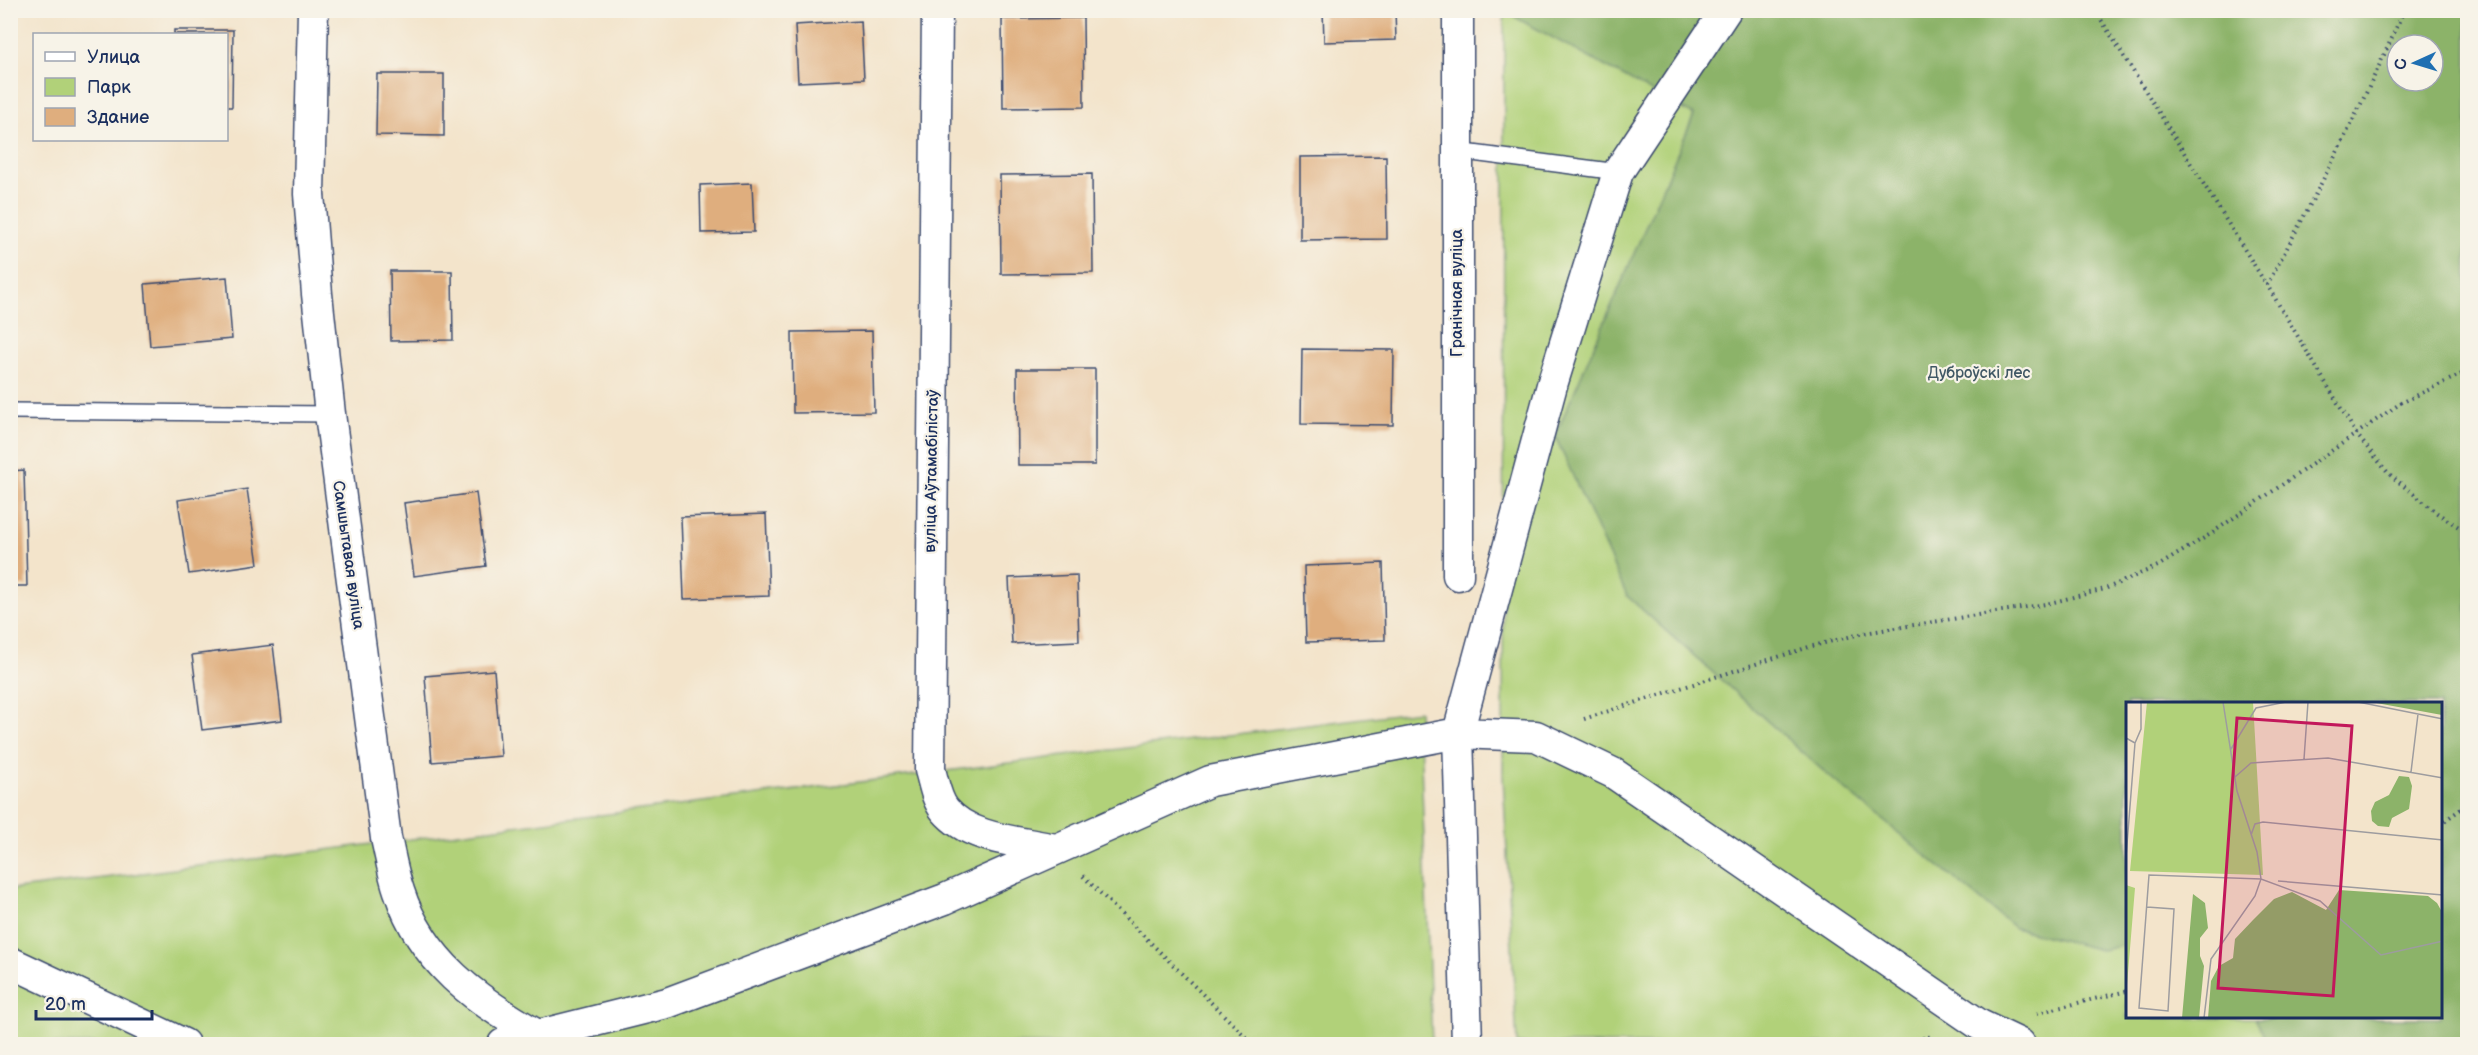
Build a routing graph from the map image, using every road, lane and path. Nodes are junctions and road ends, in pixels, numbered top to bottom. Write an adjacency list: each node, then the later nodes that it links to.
1 (313, 10): 12 (street, Самшытавая вуліца)
2 (937, 10): 20 (street, вуліца Аўтамабілістаў)
3 (1458, 10): 7 (street, Гранічная вуліца)
4 (1726, 10): 8 (street)
5 (2095, 10): 9 (path)
6 (2404, 10): 9 (path)
7 (1457, 151): 8 (lane); 15 (street, Гранічная вуліца)
8 (1618, 172): 16 (street)
9 (2267, 285): 13 (path)
10 (2468, 371): 13 (path)
11 (10, 411): 12 (lane)
12 (330, 414): 24 (street, Самшытавая вуліца)
13 (2357, 435): 14 (path); 17 (path)
14 (2468, 533)
15 (1458, 575)
16 (1458, 733): 17 (street); 20 (street); 28 (street)
17 (1536, 736): 23 (street)
18 (2468, 804): 19 (path)
19 (2442, 823)
20 (1055, 849): 24 (street); 27 (path)
21 (10, 962): 25 (street)
22 (2126, 991): 23 (path)
23 (1980, 1025): 29 (street)
24 (539, 1036): 26 (street)
25 (184, 1044)
26 (503, 1044)
27 (1253, 1044)
28 (1467, 1044)
29 (2020, 1044)

